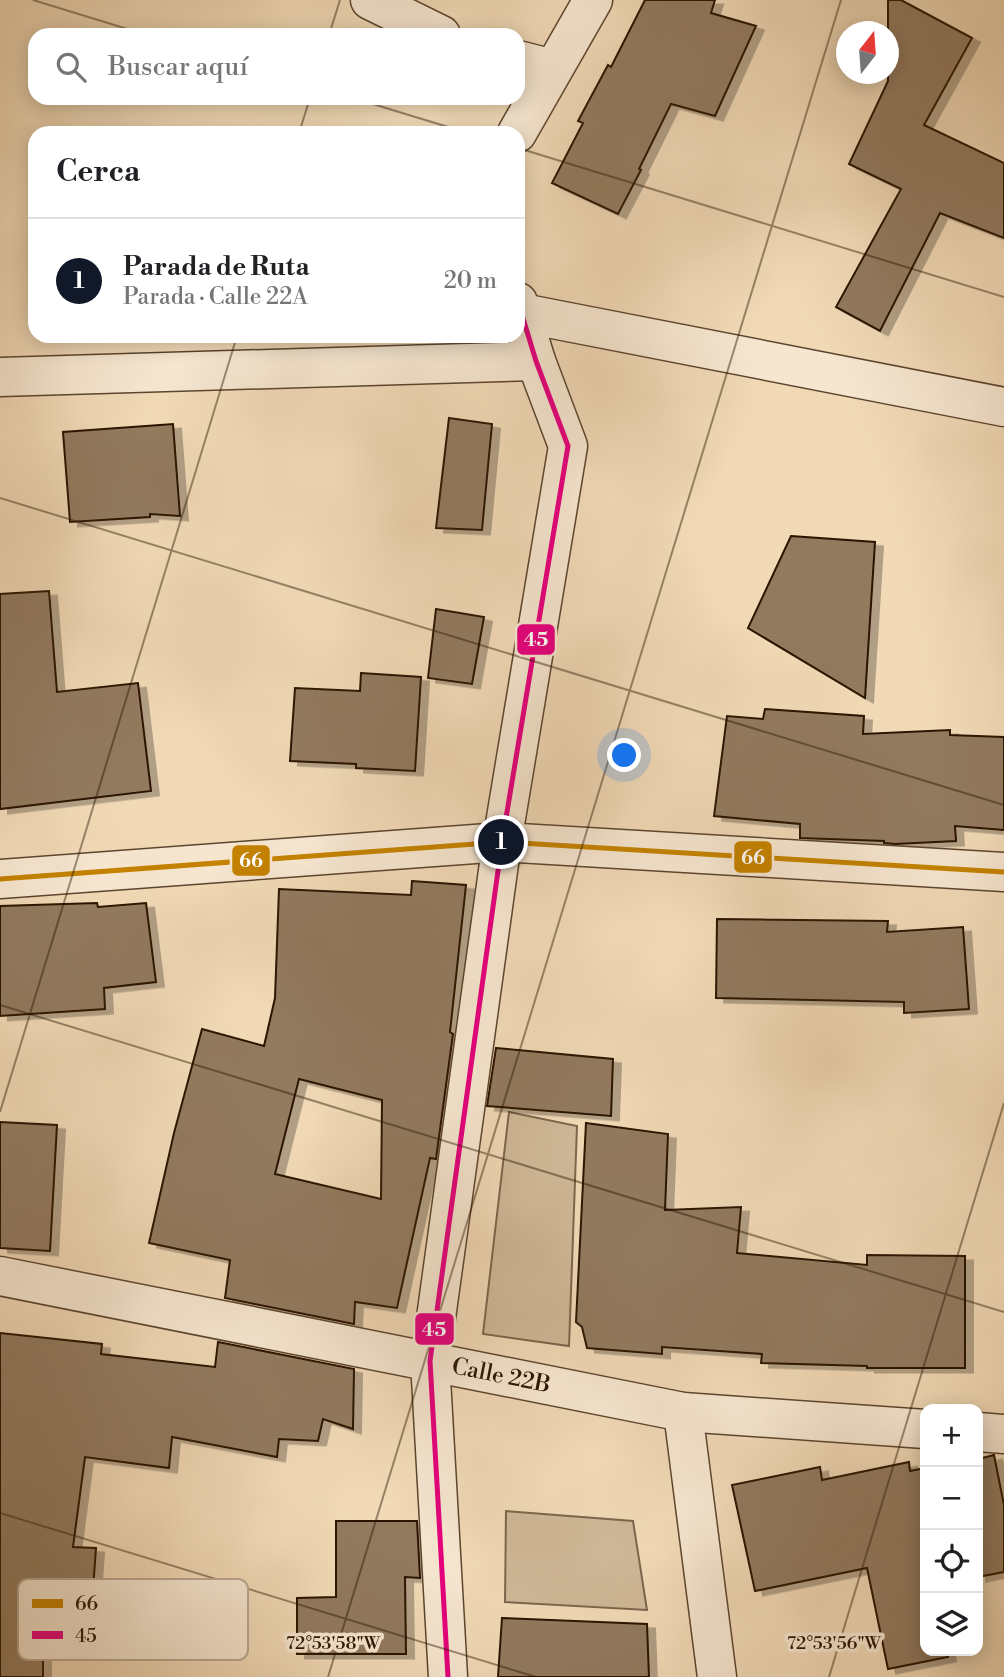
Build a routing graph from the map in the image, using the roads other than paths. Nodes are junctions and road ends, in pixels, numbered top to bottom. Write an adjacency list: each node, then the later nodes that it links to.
1 (370, 0): 3 (street)
2 (593, 0): 4 (street)
3 (427, 28)
4 (536, 64): 5 (street)
5 (525, 104)
6 (525, 105): 7 (street)
7 (519, 126)
8 (525, 309): 12 (street)
9 (525, 325): 10 (street)
10 (536, 361): 11 (street); 13 (street)
11 (0, 377)
12 (1004, 407)
13 (502, 842): 14 (street); 15 (street); 17 (street)
14 (1004, 872)
15 (0, 880)
16 (0, 1276): 17 (street, Calle 22B)
17 (430, 1362): 18 (street, Calle 22B); 22 (street)
18 (683, 1412): 19 (street, Calle 22B); 23 (street)
19 (920, 1429)
20 (983, 1432): 21 (street)
21 (1004, 1434)
22 (448, 1677)
23 (717, 1677)

